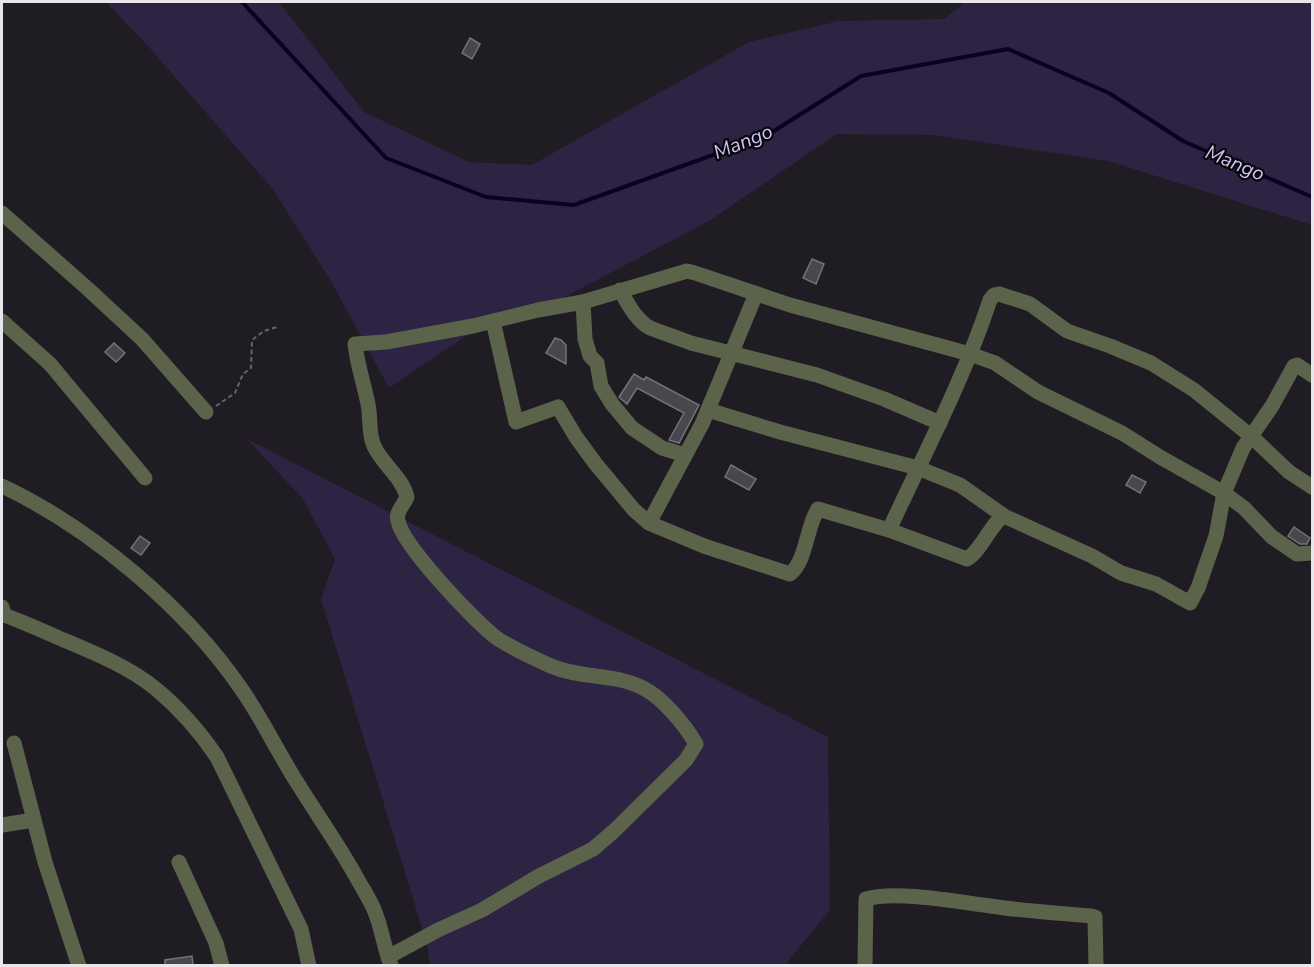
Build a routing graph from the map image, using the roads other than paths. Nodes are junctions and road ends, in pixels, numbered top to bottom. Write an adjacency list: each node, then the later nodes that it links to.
1 (2, 213): 11 (street)
2 (620, 290): 3 (street); 4 (street); 7 (street)
3 (756, 294): 7 (street); 8 (street)
4 (584, 302): 6 (street); 14 (street)
5 (2, 321): 16 (street)
6 (493, 321): 21 (street); 29 (street)
7 (731, 353): 10 (street); 12 (street)
8 (970, 354): 12 (street); 13 (street); 19 (street)
9 (1312, 375): 13 (street)
10 (708, 410): 14 (street); 15 (street)
11 (206, 412)
12 (940, 423): 15 (street)
13 (1252, 437): 18 (street); 19 (street)
14 (685, 455): 21 (street)
15 (918, 468): 20 (street); 22 (street)
16 (145, 478)
17 (2, 486): 29 (street)
18 (1312, 487)
19 (1224, 493): 20 (street); 23 (street)
20 (1004, 516): 22 (street)
21 (649, 523): 22 (street)
22 (889, 530)
23 (1312, 553)
24 (2, 607): 32 (street)
25 (14, 743): 26 (street)
26 (34, 820): 27 (street); 30 (street)
27 (2, 825)
28 (179, 862): 31 (street)
29 (390, 961)
30 (79, 966)
31 (222, 966)
32 (309, 966)
33 (865, 966): 34 (street)
34 (1096, 966)

